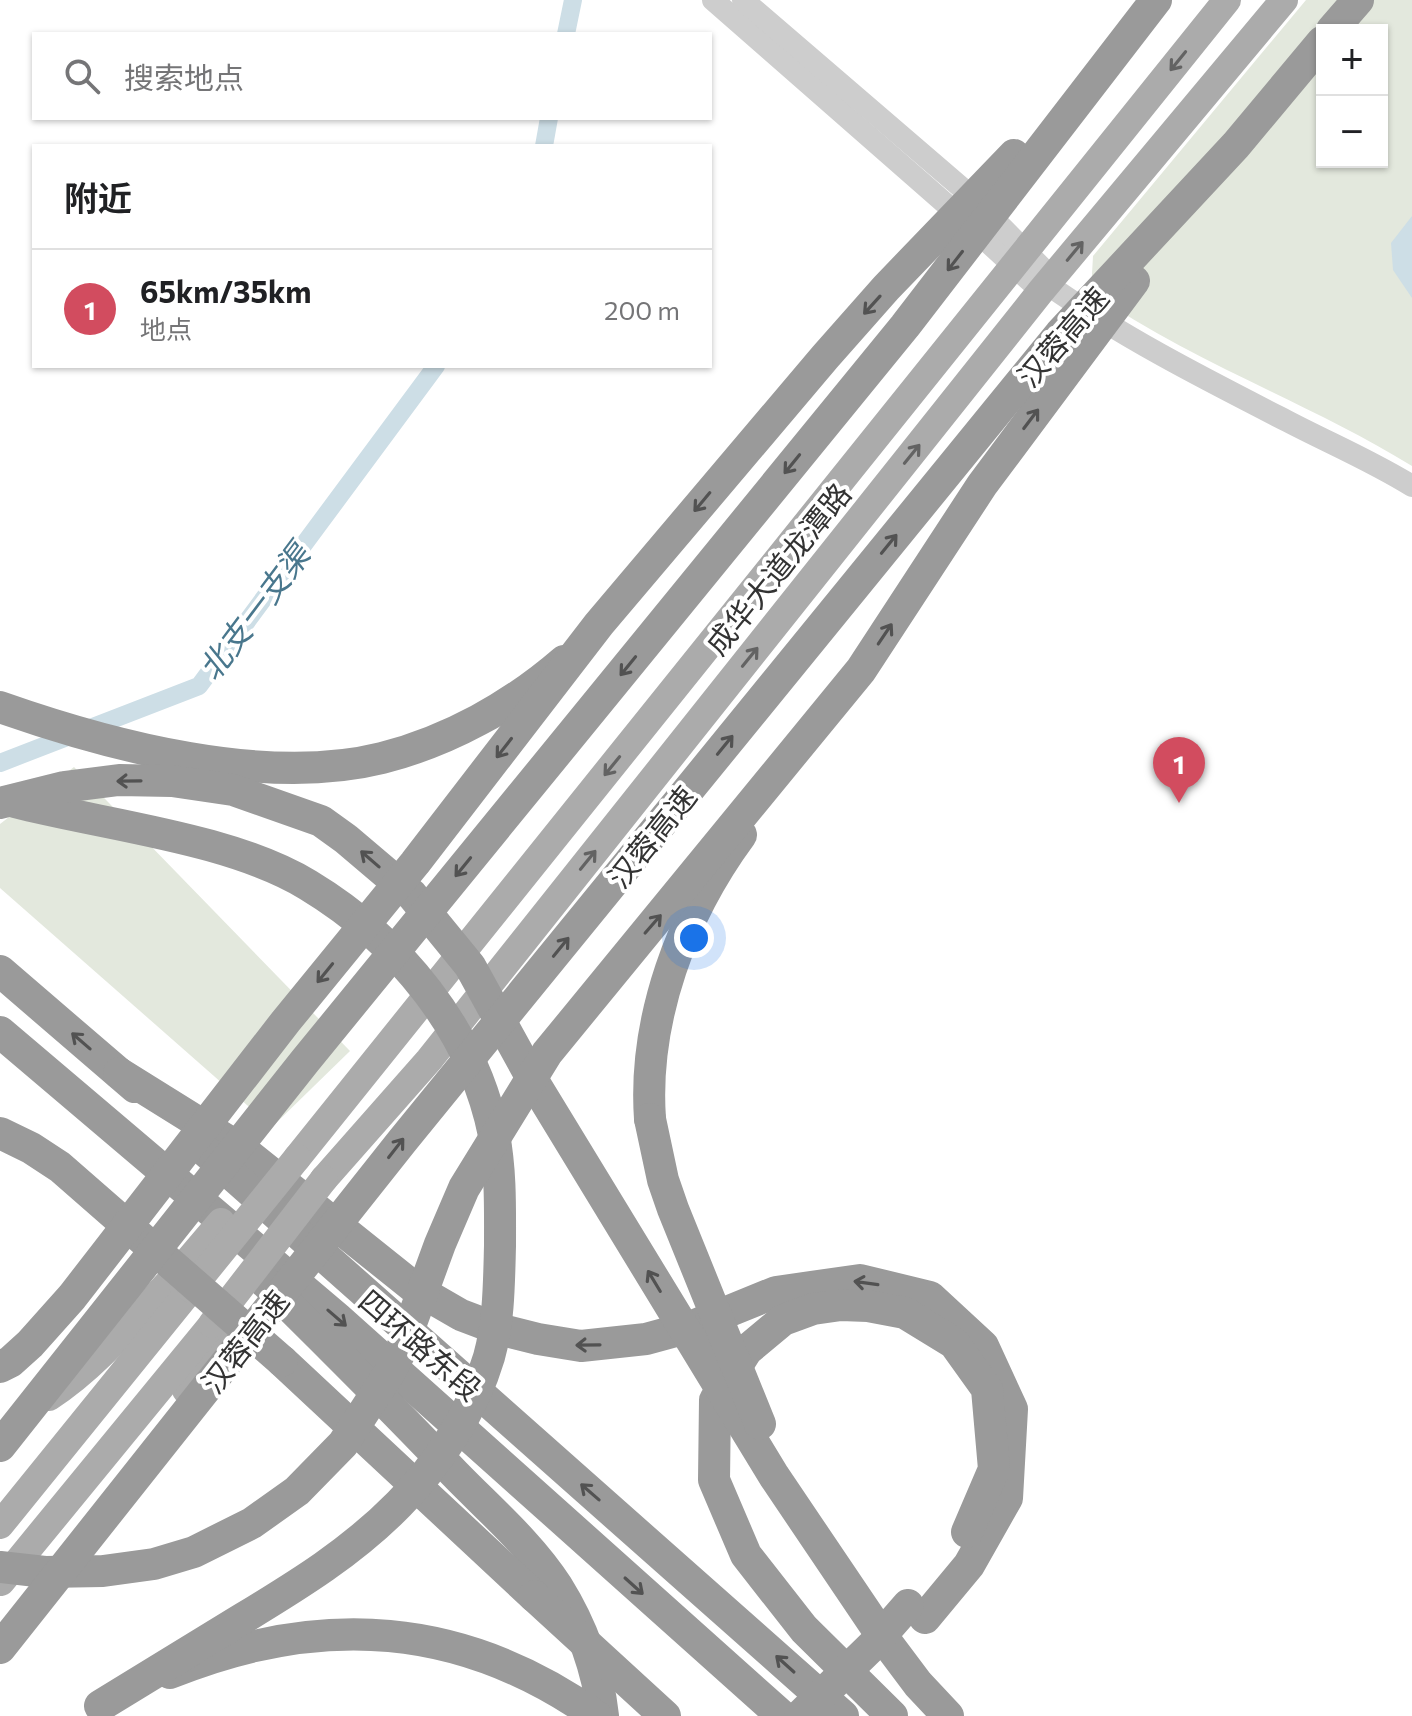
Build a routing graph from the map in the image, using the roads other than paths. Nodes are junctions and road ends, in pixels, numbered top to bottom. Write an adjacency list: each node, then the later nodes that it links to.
1 (713, 0): 10 (street)
2 (743, 0): 10 (street)
3 (1154, 0): 13 (highway, one-way to 13, bridge); 26 (highway, one-way to 26, bridge)
4 (1227, 0): 10 (main road, 成华大道龙潭路, one-way to 10)
5 (1284, 0): 11 (main road, 成华大道龙潭路, one-way to 5)
6 (1358, 0): 7 (highway)
7 (1337, 24)
8 (1316, 49): 9 (highway, 汉蓉高速, bridge)
9 (1236, 145): 14 (highway, one-way to 9, bridge); 33 (highway, 汉蓉高速, one-way to 9, bridge)
10 (1020, 258): 11 (street); 22 (main road, 成华大道龙潭路, one-way to 22, bridge)
11 (1047, 285): 12 (street); 23 (main road, 成华大道龙潭路, one-way to 11, bridge)
12 (1412, 486)
13 (599, 624): 15 (highway, bridge); 24 (highway, one-way to 24, bridge)
14 (861, 670): 28 (highway, one-way to 14, bridge); 30 (highway, bridge)
15 (0, 707)
16 (0, 800): 30 (highway, one-way to 16, bridge); 34 (highway, bridge)
17 (0, 971): 19 (highway, 四环路东段, one-way to 17)
18 (0, 1032): 20 (highway, 四环路东段)
19 (119, 1073): 31 (highway, one-way to 19); 41 (highway, 四环路东段, one-way to 19)
20 (86, 1107): 36 (highway); 38 (highway, 四环路东段, one-way to 38)
21 (0, 1133): 37 (highway, bridge)
22 (183, 1282): 25 (main road); 27 (main road)
23 (216, 1334): 29 (main road); 32 (main road)
24 (0, 1367)
25 (0, 1424)
26 (0, 1446)
27 (0, 1525)
28 (0, 1567)
29 (0, 1583)
30 (850, 1587): 43 (highway, bridge)
31 (917, 1612): 39 (highway, bridge); 40 (highway); 42 (highway)
32 (0, 1642)
33 (0, 1648)
34 (92, 1711): 35 (highway, bridge)
35 (596, 1716)
36 (603, 1716)
37 (665, 1716)
38 (782, 1716)
39 (800, 1716)
40 (833, 1716)
41 (843, 1716)
42 (892, 1716)
43 (948, 1716)

